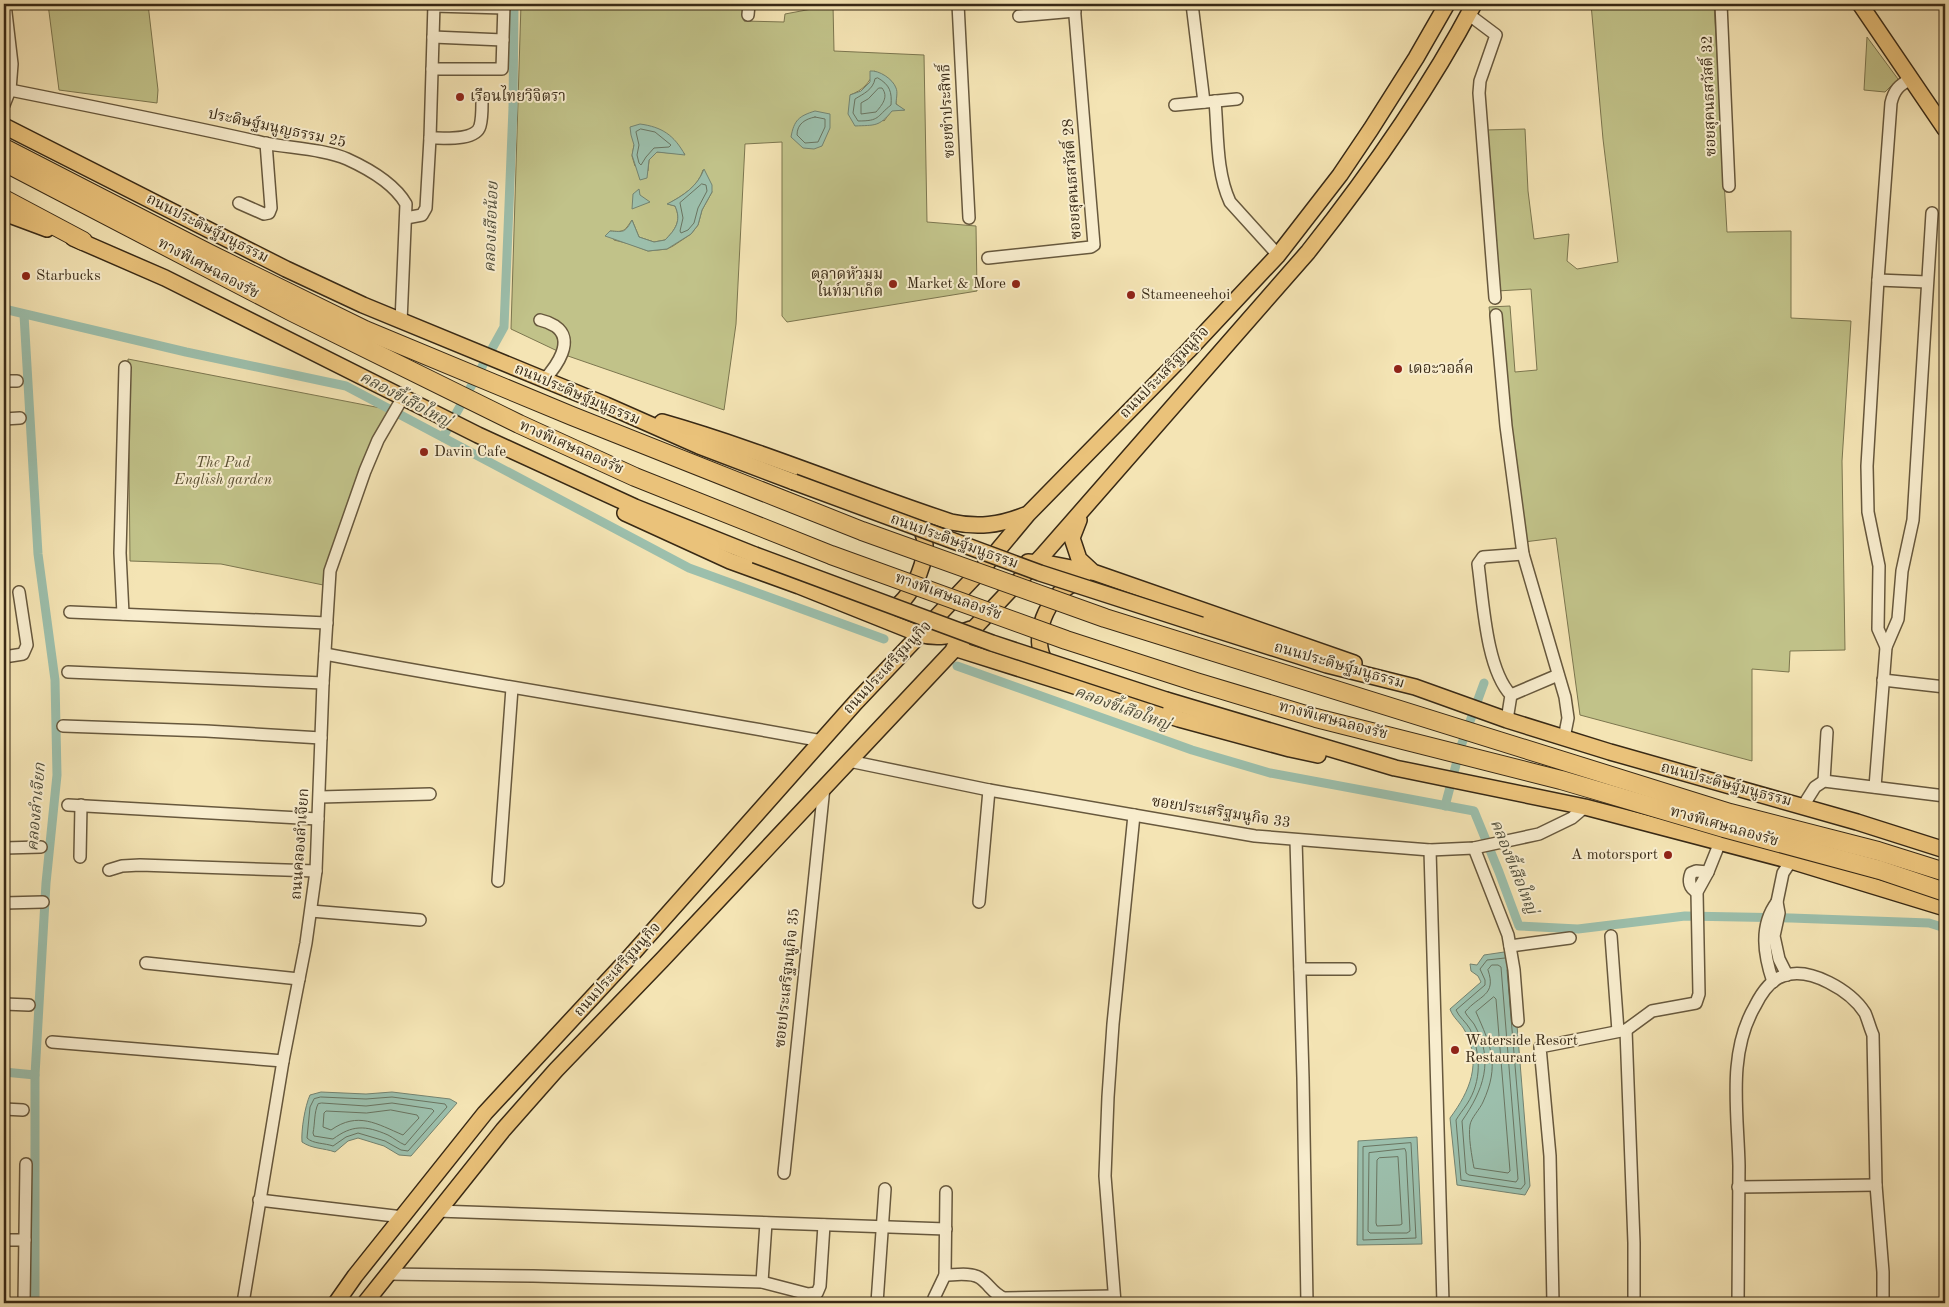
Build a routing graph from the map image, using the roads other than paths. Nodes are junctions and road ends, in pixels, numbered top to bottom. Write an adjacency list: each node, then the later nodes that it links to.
1 (5, 4): 16 (street)
2 (958, 4): 34 (street, ซอยขำประสิทธิ์)
3 (1192, 4): 18 (street)
4 (1447, 4): 36 (main road, ถนนประเสริฐมนูกิจ)
5 (1721, 4): 28 (street, ซอยสุคนธสวัสดิ์ 32)
6 (1860, 4): 15 (main road)
7 (434, 5): 8 (street); 12 (street)
8 (504, 6): 13 (street)
9 (1075, 7): 11 (street); 37 (street, ซอยสุคนธสวัสดิ์ 28)
10 (1471, 9): 40 (street); 53 (main road, ถนนประเสริฐมนูกิจ)
11 (1019, 16)
12 (433, 38): 13 (street); 14 (street)
13 (504, 40): 14 (street)
14 (432, 69): 24 (street)
15 (1911, 80): 23 (main road); 38 (street)
16 (10, 90): 20 (street); 25 (street, ประดิษฐ์มนูญธรรม 25)
17 (1237, 99): 18 (street)
18 (1209, 101): 21 (street); 36 (street)
19 (482, 103): 24 (street)
20 (4, 105)
21 (1175, 105)
22 (4, 126): 43 (main road, ถนนประดิษฐ์มนูธรรม)
23 (1945, 128)
24 (430, 138): 33 (street)
25 (266, 143): 30 (street); 33 (street, ประดิษฐ์มนูญธรรม 25)
26 (4, 148): 112 (highway, ทางพิเศษฉลองรัช, bridge)
27 (4, 162): 114 (highway, ทางพิเศษฉลองรัช, bridge)
28 (1729, 186)
29 (4, 199): 35 (highway)
30 (239, 203)
31 (4, 213): 35 (main road)
32 (1932, 213): 39 (street)
33 (406, 218): 43 (street, ประดิษฐ์มนูญธรรม 25)
34 (968, 218)
35 (83, 241): 49 (main road)
36 (1278, 255): 55 (main road, ถนนประเสริฐมนูกิจ)
37 (988, 258)
38 (1878, 280): 39 (street); 67 (street)
39 (1927, 282): 67 (street)
40 (1495, 298)
41 (1496, 315): 56 (street)
42 (540, 320): 45 (street)
43 (401, 322): 45 (main road, ถนนประดิษฐ์มนูธรรม)
44 (125, 367): 63 (street)
45 (544, 380): 48 (main road, ถนนประดิษฐ์มนูธรรม)
46 (4, 381): 47 (street)
47 (17, 382)
48 (606, 405): 54 (main road); 76 (main road, ถนนประดิษฐ์มนูธรรม, bridge)
49 (397, 406): 52 (main road); 64 (street, ถนนคลองลำเจียก)
50 (20, 418): 51 (street)
51 (4, 419)
52 (553, 469): 62 (main road); 87 (main road, bridge)
53 (1087, 506): 57 (main road, ถนนประเสริฐมนูกิจ); 59 (main road)
54 (904, 507): 55 (main road); 62 (main road)
55 (1028, 514): 58 (main road, ถนนประเสริฐมนูกิจ)
56 (1523, 554): 72 (street); 79 (street)
57 (1035, 562): 58 (main road); 59 (main road); 65 (main road, ถนนประเสริฐมนูกิจ)
58 (983, 568): 66 (main road, ถนนประเสริฐมนูกิจ)
59 (1100, 575): 75 (main road); 76 (main road)
60 (20, 592): 70 (street)
61 (70, 612): 63 (street)
62 (868, 613): 66 (main road)
63 (123, 614): 64 (street)
64 (327, 623): 69 (street, ถนนคลองลำเจียก)
65 (974, 628): 66 (main road); 68 (main road, ถนนประเสริฐมนูกิจ)
66 (919, 634): 85 (main road, ถนนประเสริฐมนูกิจ)
67 (1886, 646): 73 (street)
68 (954, 648): 75 (main road); 86 (main road, ถนนประเสริฐมนูกิจ)
69 (325, 654): 74 (street, ถนนคลองลำเจียก); 78 (street)
70 (4, 657)
71 (68, 672): 74 (street)
72 (1558, 675): 79 (street); 84 (street)
73 (1882, 680): 77 (street); 90 (street)
74 (323, 683): 83 (street, ถนนคลองลำเจียก)
75 (1075, 685): 87 (main road)
76 (1415, 687): 80 (main road, ถนนประดิษฐ์มนูธรรม)
77 (1945, 687)
78 (512, 688): 85 (street); 113 (street)
79 (1511, 696): 80 (street)
80 (1507, 720): 84 (main road, ถนนประดิษฐ์มนูธรรม)
81 (63, 726): 83 (street)
82 (1827, 732): 88 (street)
83 (321, 738): 94 (street, ถนนคลองลำเจียก)
84 (1564, 738): 97 (main road, ถนนประดิษฐ์มนูธรรม)
85 (822, 741): 148 (main road, ถนนประเสริฐมนูกิจ)
86 (849, 761): 89 (main road, ถนนประเสริฐมนูกิจ); 91 (street, ซอยประเสริฐมนูกิจ 33)
87 (1395, 768): 98 (main road)
88 (1824, 781): 90 (street); 97 (street)
89 (824, 787): 141 (street, ซอยประเสริฐมนูกิจ 35); 147 (main road, ถนนประเสริฐมนูกิจ)
90 (1875, 787): 93 (street)
91 (989, 790): 99 (street, ซอยประเสริฐมนูกิจ 33); 116 (street)
92 (430, 794): 94 (street)
93 (1945, 796)
94 (320, 797): 100 (street, ถนนคลองลำเจียก)
95 (68, 805): 96 (street)
96 (81, 805): 100 (street); 108 (street)
97 (1803, 806): 107 (main road, ถนนประดิษฐ์มนูธรรม)
98 (1585, 807): 102 (main road); 105 (street, ซอยประเสริฐมนูกิจ 33)
99 (1134, 815): 101 (street, ซอยประเสริฐมนูกิจ 33); 159 (street)
100 (318, 819): 111 (street, ถนนคลองลำเจียก)
101 (1296, 840): 106 (street, ซอยประเสริฐมนูกิจ 33); 126 (street)
102 (1720, 842): 109 (main road); 134 (street)
103 (41, 847): 104 (street)
104 (4, 848)
105 (1474, 848): 106 (street, ซอยประเสริฐมนูกิจ 33); 124 (street)
106 (1430, 850): 166 (street)
107 (1945, 850)
108 (80, 857)
109 (1791, 861): 118 (main road); 120 (street)
110 (109, 870): 111 (street)
111 (316, 871): 119 (street, ถนนคลองลำเจียก)
112 (1945, 872)
113 (498, 881)
114 (1945, 892)
115 (42, 902): 117 (street)
116 (979, 902)
117 (4, 903)
118 (1945, 908)
119 (311, 911): 121 (street); 129 (street, ถนนคลองลำเจียก)
120 (1774, 915): 128 (street); 130 (street)
121 (420, 920)
122 (1611, 936): 134 (street)
123 (1570, 938): 124 (street)
124 (1510, 946): 133 (street)
125 (146, 963): 129 (street)
126 (1300, 969): 127 (street); 165 (street)
127 (1350, 969)
128 (1787, 975): 130 (street); 142 (street)
129 (298, 979): 136 (street, ถนนคลองลำเจียก)
130 (1773, 982): 143 (street)
131 (4, 1004): 132 (street)
132 (29, 1005)
133 (1518, 1021)
134 (1622, 1031): 167 (street); 168 (street)
135 (52, 1042): 136 (street)
136 (283, 1061): 146 (street, ถนนคลองลำเจียก)
137 (4, 1109): 138 (street); 139 (street)
138 (23, 1110)
139 (4, 1117)
140 (26, 1164): 154 (street)
141 (784, 1173)
142 (1876, 1185): 143 (street); 170 (street)
143 (1738, 1188): 169 (street)
144 (885, 1189): 151 (street)
145 (946, 1192): 152 (street)
146 (259, 1200): 148 (street); 161 (street, ถนนคลองลำเจียก)
147 (437, 1211): 149 (street); 155 (main road, ถนนประเสริฐมนูกิจ)
148 (403, 1217): 162 (main road, ถนนประเสริฐมนูกิจ)
149 (766, 1223): 150 (street); 157 (street)
150 (824, 1225): 151 (street); 157 (street)
151 (882, 1228): 152 (street); 164 (street)
152 (946, 1229): 156 (street)
153 (4, 1240): 154 (street)
154 (25, 1240): 160 (street)
155 (387, 1274): 157 (street); 163 (main road, ถนนประเสริฐมนูกิจ)
156 (944, 1276): 158 (street); 159 (street)
157 (762, 1282)
158 (934, 1298)
159 (1115, 1300)
160 (24, 1303)
161 (243, 1303)
162 (336, 1303)
163 (365, 1303)
164 (877, 1303)
165 (1307, 1303)
166 (1443, 1303)
167 (1553, 1303)
168 (1634, 1303)
169 (1738, 1303)
170 (1883, 1303)

